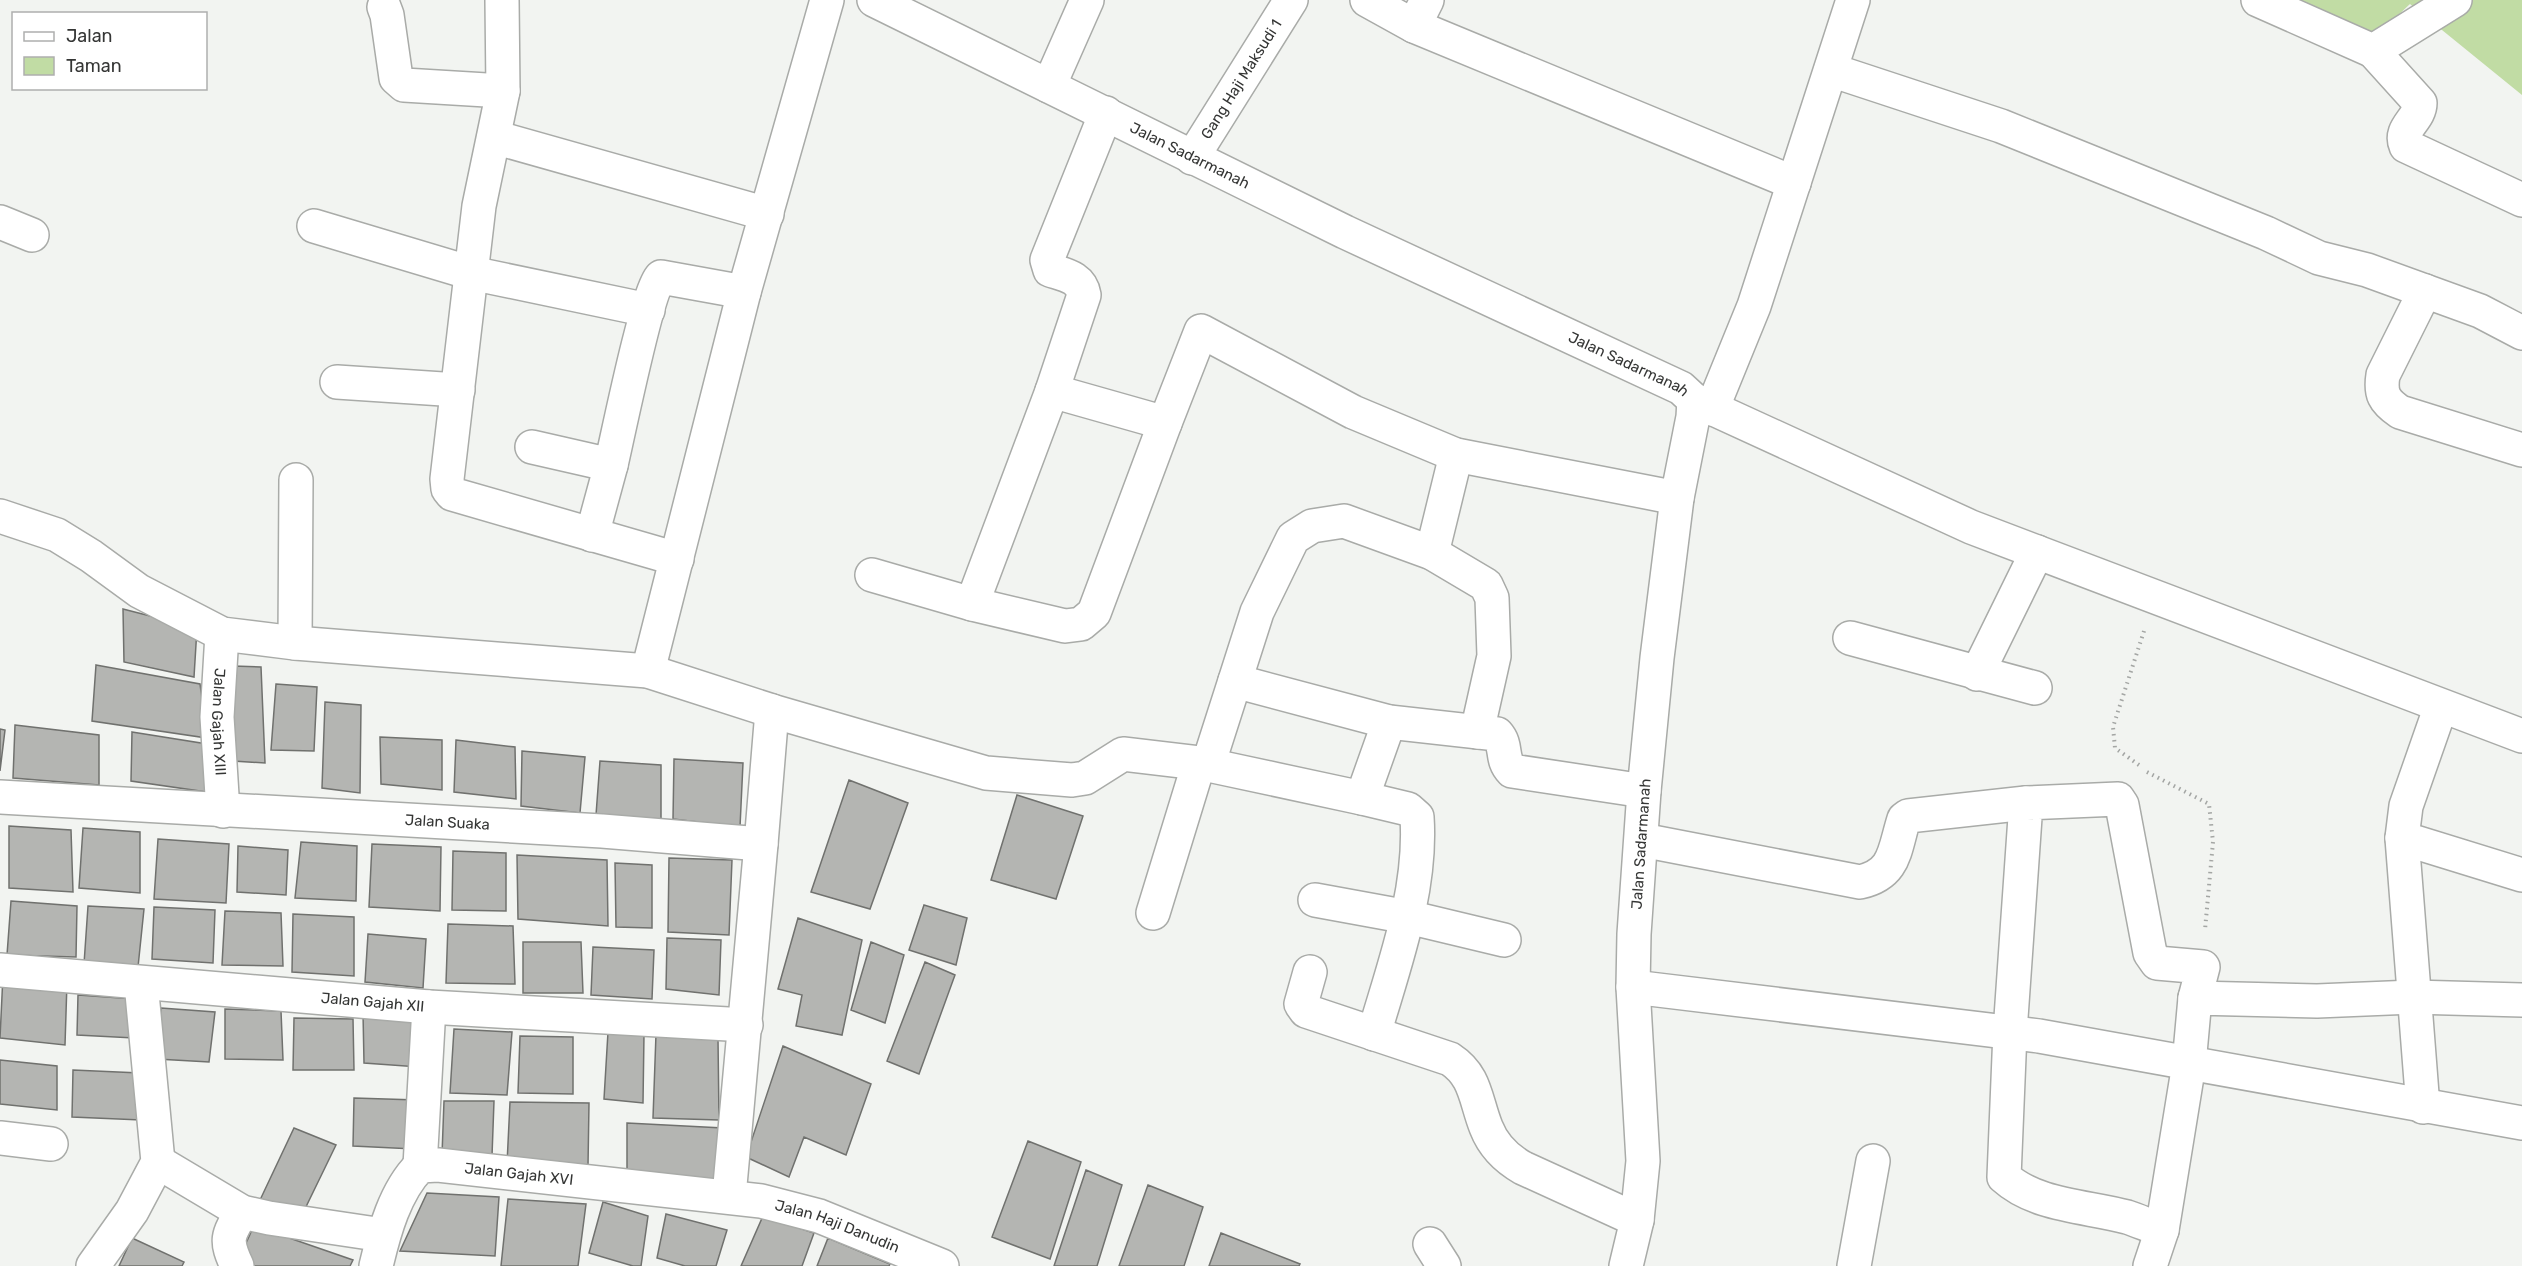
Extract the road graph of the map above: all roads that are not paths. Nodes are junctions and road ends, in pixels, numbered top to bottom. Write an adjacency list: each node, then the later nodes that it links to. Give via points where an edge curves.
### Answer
1 (502, 0): 15 (street)
2 (827, 0): 21 (street)
3 (874, 0): 14 (street, Jalan Sadarmanah)
4 (1087, 0): 14 (street)
5 (1291, 0): 18 (street, Gang Haji Maksudi 1)
6 (1367, 0): 11 (street)
7 (1853, 0): 13 (street)
8 (2258, 0): 12 (street)
9 (2455, 0): 12 (street)
10 (384, 8): 15 (street, via 399,82)
11 (1420, 13): 19 (street)
12 (2373, 51): 20 (street, via 2420,104 2404,133 2406,146)
13 (1831, 70): 19 (street); 26 (street, via 2001,126 2319,258)
14 (1049, 86): 16 (street, Jalan Sadarmanah)
15 (503, 91): 17 (street)
16 (1106, 113): 18 (street, Jalan Sadarmanah); 32 (street, via 1047,260 1050,270 1077,280 1084,295)
17 (494, 137): 21 (street); 25 (street, via 479,206)
18 (1192, 158): 33 (street, Jalan Sadarmanah, via 1681,388)
19 (1794, 183): 33 (street, via 1754,306)
20 (2522, 200)
21 (767, 214): 27 (street)
22 (0, 222): 24 (street)
23 (314, 226): 25 (street)
24 (32, 235)
25 (471, 273): 28 (street); 31 (street)
26 (2425, 291): 29 (street, via 2480,311); 36 (street, via 2383,375 2381,389 2387,403 2400,412)
27 (744, 292): 28 (street, via 661,277); 45 (street)
28 (648, 310): 38 (street)
29 (2522, 333)
30 (337, 382): 31 (street)
31 (459, 390): 42 (street, via 447,479 452,494)
32 (1052, 391): 34 (street); 47 (street)
33 (1703, 405): 40 (street, Jalan Sadarmanah, via 1693,417); 43 (street, via 1971,527)
34 (1165, 423): 37 (street, via 1201,331 1353,412); 47 (street, via 1094,613 1081,624 1065,626)
35 (532, 447): 38 (street)
36 (2522, 450)
37 (1456, 455): 40 (street); 44 (street)
38 (611, 465): 42 (street)
39 (296, 480): 50 (street)
40 (1677, 498): 61 (street, Jalan Sadarmanah)
41 (0, 516): 48 (street, via 57,536 139,591)
42 (592, 536): 45 (street)
43 (2037, 552): 52 (street); 55 (street)
44 (1432, 553): 53 (street, via 1344,521 1312,526 1293,537 1257,612); 59 (street, via 1486,585 1491,598 1494,656)
45 (677, 559): 51 (street)
46 (872, 575): 47 (street)
47 (972, 604)
48 (222, 633): 50 (street); 65 (street, Jalan Gajah XIII, via 217,717)
49 (1850, 638): 52 (street)
50 (295, 643): 51 (street)
51 (648, 671): 56 (street)
52 (1977, 674): 54 (street)
53 (1235, 681): 57 (street); 60 (street)
54 (2035, 688)
55 (2441, 706): 58 (street); 66 (street, via 2406,806)
56 (772, 711): 60 (street, via 986,773 1072,780 1085,777 1123,754); 68 (street)
57 (1389, 722): 59 (street); 63 (street)
58 (2519, 726)
59 (1477, 732): 61 (street, via 1497,734 1502,740 1505,764 1512,771)
60 (1203, 764): 63 (street); 71 (street)
61 (1644, 791): 67 (street, Jalan Sadarmanah)
62 (0, 797): 65 (street, Jalan Suaka)
63 (1362, 798): 72 (street, via 1408,809 1416,817 1418,837)
64 (2026, 803): 67 (street, via 1908,816 1888,869 1875,879 1860,882); 79 (street, via 2118,799 2150,953 2157,963 2203,967); 83 (street)
65 (223, 811): 68 (street, Jalan Suaka, via 591,830)
66 (2402, 838): 69 (street); 78 (street)
67 (1642, 840): 77 (street, Jalan Sadarmanah)
68 (761, 844): 82 (street)
69 (2522, 875)
70 (1315, 900): 72 (street)
71 (1153, 913)
72 (1408, 917): 73 (street); 84 (street)
73 (1504, 940)
74 (0, 970): 76 (street, Jalan Gajah XII)
75 (1310, 972): 84 (street, via 1301,1004 1306,1011)
76 (141, 983): 81 (street, Jalan Gajah XII); 91 (street)
77 (1633, 987): 83 (street); 95 (street, Jalan Sadarmanah, via 1643,1161)
78 (2413, 997): 79 (street, via 2317,1001); 80 (street); 86 (street)
79 (2196, 998): 85 (street)
80 (2522, 1000)
81 (429, 1007): 82 (street, Jalan Gajah XII); 92 (street)
82 (746, 1025): 93 (street)
83 (2010, 1032): 85 (street); 96 (street, via 2004,1177 2031,1194)
84 (1374, 1034): 95 (street, via 1450,1059 1464,1068 1487,1130 1506,1158)
85 (2189, 1064): 86 (street); 96 (street)
86 (2423, 1107): 87 (street)
87 (2522, 1123)
88 (0, 1138): 89 (street)
89 (51, 1144)
90 (1873, 1161): 102 (street)
91 (158, 1162): 94 (street); 98 (street, via 132,1211)
92 (420, 1166): 93 (street, Jalan Gajah XVI); 97 (street, via 407,1180)
93 (729, 1196): 100 (street, Jalan Haji Danudin, via 819,1216)
94 (242, 1212): 97 (street); 99 (street, via 228,1234)
95 (1637, 1220): 101 (street, Jalan Sadarmanah)
96 (2162, 1230): 103 (street)
97 (379, 1251)
98 (93, 1266)
99 (237, 1266)
100 (942, 1266)
101 (1626, 1266)
102 (1854, 1266)
103 (2150, 1266)

